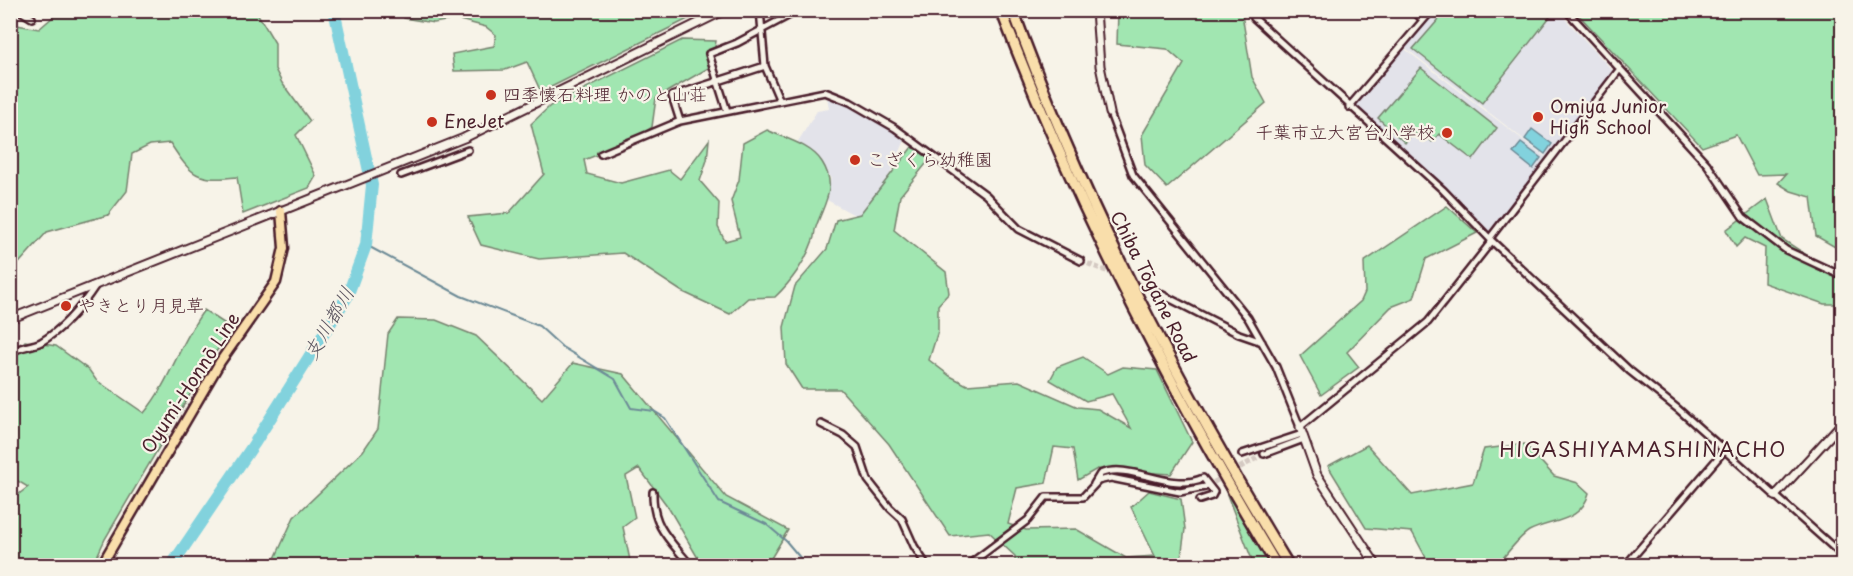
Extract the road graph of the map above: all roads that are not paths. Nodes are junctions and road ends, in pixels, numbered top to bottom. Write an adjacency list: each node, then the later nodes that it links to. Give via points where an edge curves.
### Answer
1 (20, 10): 11 (street)
2 (725, 10): 23 (street)
3 (760, 10): 14 (street)
4 (799, 10): 14 (street)
5 (1001, 10): 53 (highway, Chiba Tōgane Road, via 1055,147 1123,291 1208,452)
6 (1013, 10): 54 (highway, Chiba Tōgane Road, via 1073,161 1149,319 1218,447)
7 (1096, 10): 21 (street, via 1100,66)
8 (1413, 10): 13 (street)
9 (1432, 10): 13 (street)
10 (1566, 10): 16 (street)
11 (32, 18)
12 (1254, 18): 19 (street)
13 (1422, 19): 19 (street)
14 (763, 30): 15 (street); 17 (street, via 709,54)
15 (765, 66): 17 (street); 18 (street)
16 (1619, 70): 29 (street); 31 (street, via 1707,164 1743,217 1786,250)
17 (719, 80): 20 (street); 22 (street, via 672,96)
18 (780, 101): 20 (street); 30 (street, via 825,92 850,102 953,169 1019,229)
19 (1349, 107): 29 (street, via 1443,190)
20 (727, 111): 22 (street)
21 (1110, 113): 35 (street, via 1138,183 1228,291)
22 (680, 121): 26 (street)
23 (459, 140): 25 (street); 27 (street)
24 (468, 150): 25 (street)
25 (460, 153): 27 (street, via 404,174)
26 (601, 153)
27 (403, 163): 28 (street)
28 (281, 212): 32 (street); 50 (main road, Oyumi-Honnō Line, via 284,248 276,282 219,362)
29 (1491, 240): 39 (street, via 1428,321); 40 (street, via 1630,370)
30 (1081, 261)
31 (1842, 276)
32 (96, 285): 34 (street); 36 (street, via 55,332)
33 (1153, 290): 35 (street)
34 (10, 319)
35 (1262, 342): 39 (street)
36 (10, 353)
37 (1842, 423): 46 (street)
38 (821, 424): 52 (street, via 856,447 872,487 902,519)
39 (1302, 433): 41 (street); 42 (street); 55 (street, via 1317,475)
40 (1724, 451): 46 (street); 56 (street)
41 (1242, 454)
42 (1264, 454)
43 (1094, 486): 44 (street, via 1111,478 1180,492); 47 (street, via 1100,474 1113,471 1176,483 1203,478 1214,492); 49 (street, via 1083,497 1046,497 1028,520)
44 (1205, 486)
45 (653, 492): 51 (street, via 653,510 664,535)
46 (1775, 496): 48 (street)
47 (1200, 500)
48 (1842, 555)
49 (970, 565)
50 (101, 566)
51 (691, 566)
52 (927, 566)
53 (1276, 566)
54 (1289, 566)
55 (1377, 566)
56 (1625, 566)

